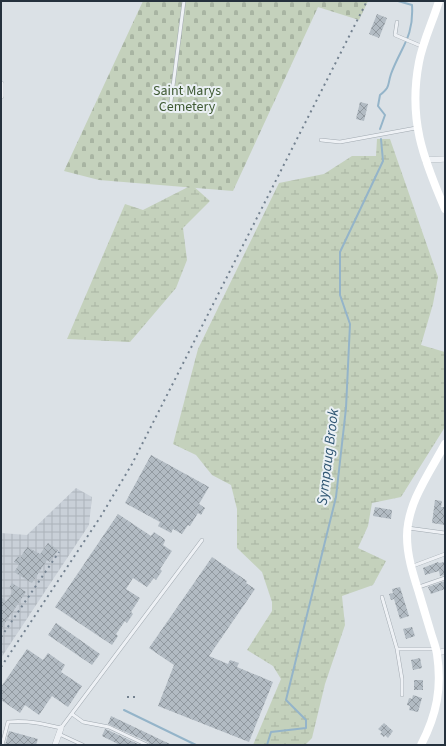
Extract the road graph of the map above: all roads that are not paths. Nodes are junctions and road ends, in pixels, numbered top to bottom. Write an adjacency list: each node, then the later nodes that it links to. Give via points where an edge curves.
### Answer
1 (184, 1): 7 (lane)
2 (439, 1): 4 (main road)
3 (397, 22): 4 (lane, via 395,35)
4 (423, 47): 8 (main road, via 416,85)
5 (2, 84): 6 (street)
6 (1, 96)
7 (170, 109)
8 (417, 128): 9 (lane, via 340,142); 11 (main road)
9 (321, 140)
10 (445, 159): 11 (street)
11 (425, 160): 12 (main road)
12 (445, 209)
13 (445, 444): 14 (main road, via 424,481 414,504)
14 (408, 528): 15 (lane); 18 (main road)
15 (445, 533)
16 (202, 540): 25 (lane)
17 (445, 554): 18 (lane)
18 (411, 567): 20 (main road)
19 (445, 578): 20 (lane)
20 (417, 587): 23 (main road)
21 (382, 597): 22 (lane)
22 (397, 649): 23 (lane); 24 (lane)
23 (439, 651): 31 (main road, via 437,705 431,727)
24 (402, 695)
25 (72, 714): 26 (lane); 30 (lane, via 84,722 109,726)
26 (60, 731): 27 (lane, via 42,723 22,720 8,722); 28 (street); 29 (lane)
27 (2, 745)
28 (55, 745)
29 (83, 745)
30 (147, 745)
31 (421, 745)

